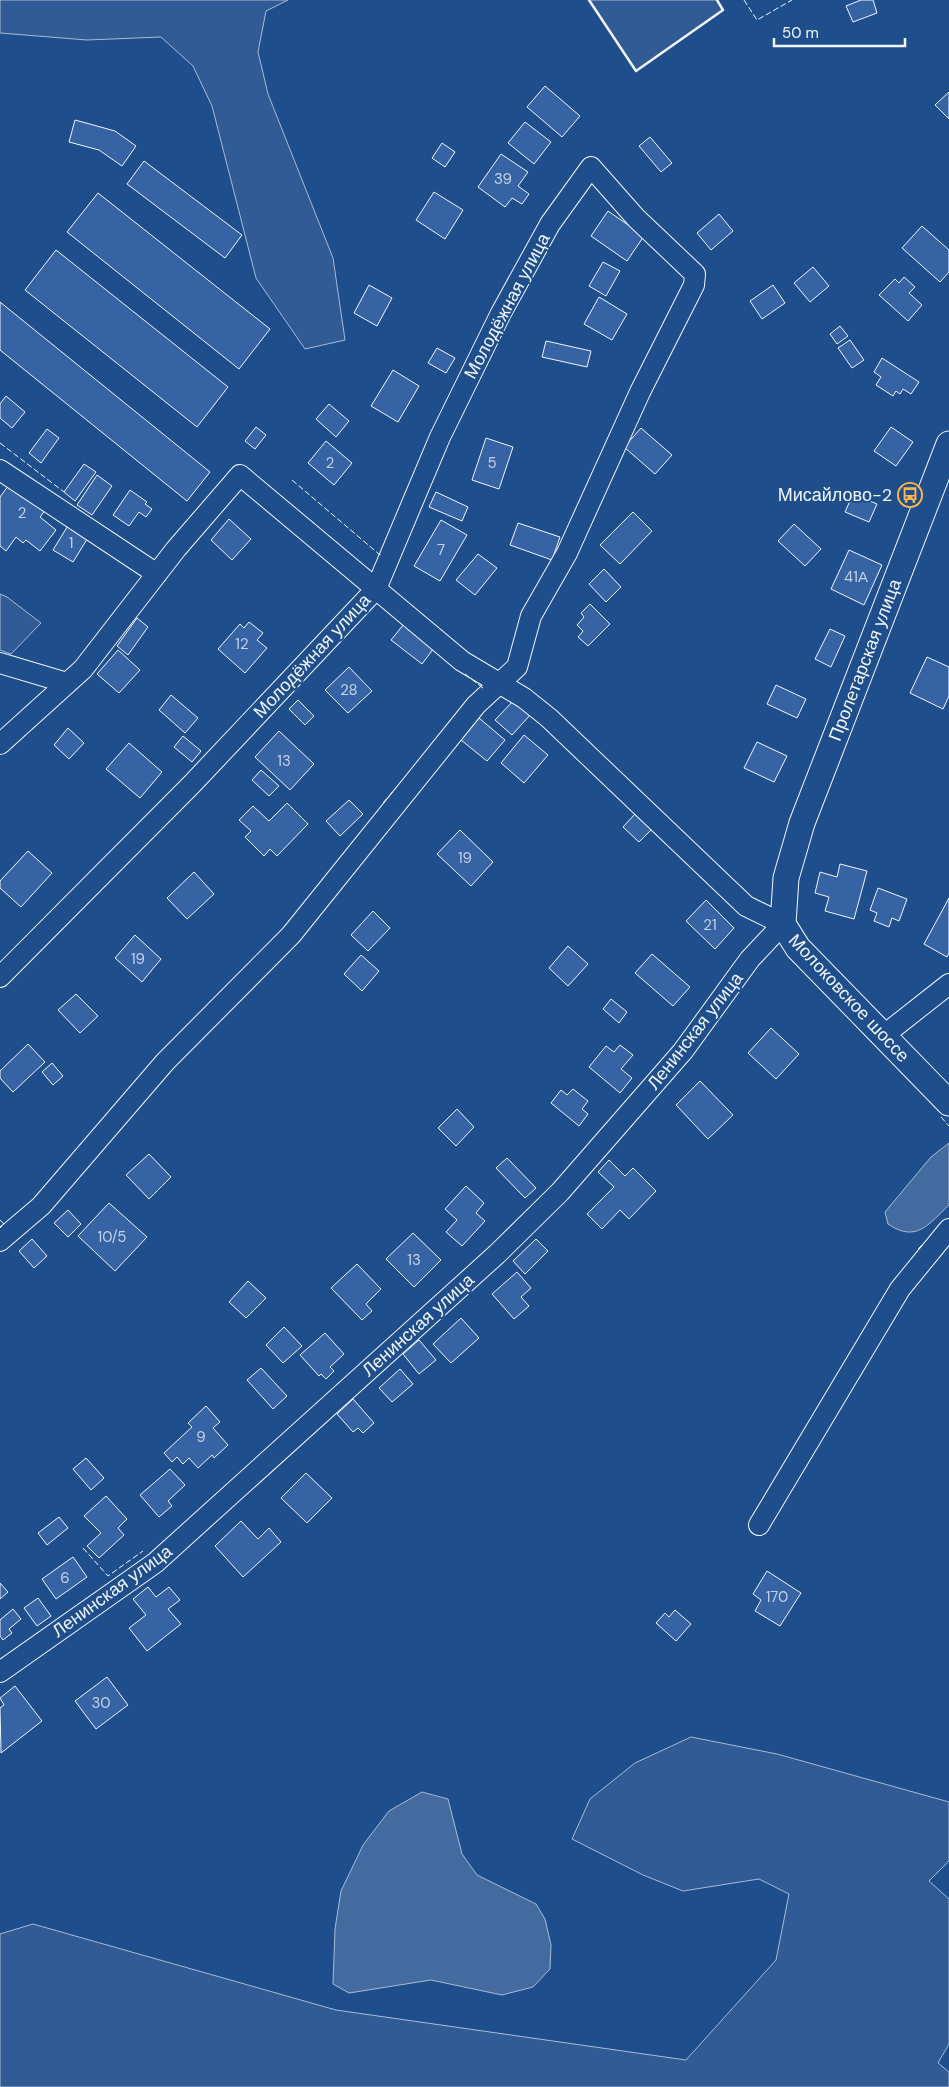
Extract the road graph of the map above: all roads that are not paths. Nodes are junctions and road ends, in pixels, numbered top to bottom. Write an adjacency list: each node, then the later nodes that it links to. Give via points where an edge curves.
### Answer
1 (949, 444): 9 (main road, Пролетарская улица, via 802,823)
2 (0, 470): 3 (street)
3 (156, 574): 4 (street, via 240,475); 7 (street, via 83,669)
4 (376, 589): 6 (street, via 462,661); 6 (street, Молодёжная улица, via 440,437 501,313 550,224 592,167 636,218 695,274 694,285 640,392 567,553 531,616 517,667); 11 (street, Молодёжная улица, via 192,784)
5 (0, 664): 7 (street)
6 (500, 683): 10 (street, via 549,718 746,906); 16 (street, via 476,705 291,935 165,1062 41,1206)
7 (67, 684): 8 (street)
8 (0, 744)
9 (786, 878): 10 (main road, Молоковское шоссе)
10 (783, 924): 13 (main road, Молоковское шоссе, via 798,948); 18 (street, Ленинская улица, via 750,959 677,1058 560,1192 497,1254 155,1564)
11 (0, 977)
12 (949, 984): 13 (street)
13 (883, 1036): 14 (main road, Молоковское шоссе)
14 (949, 1104)
15 (949, 1229): 17 (street, via 900,1289)
16 (0, 1241)
17 (759, 1525)
18 (0, 1672)

